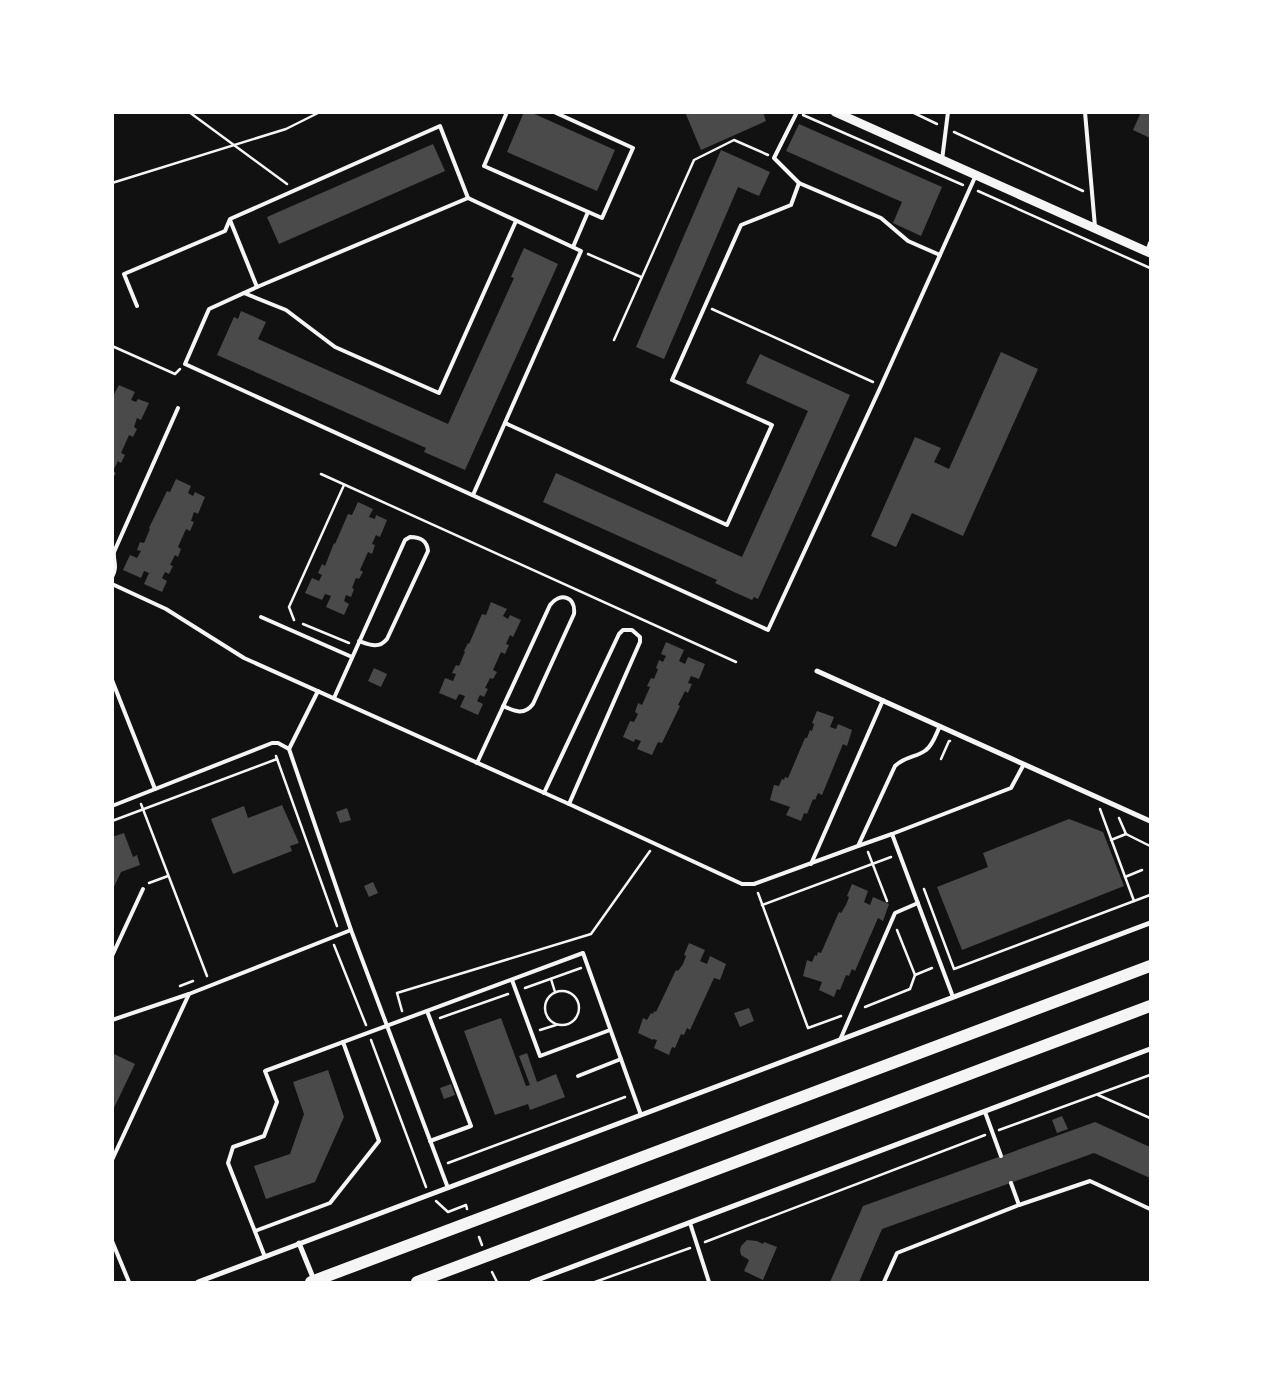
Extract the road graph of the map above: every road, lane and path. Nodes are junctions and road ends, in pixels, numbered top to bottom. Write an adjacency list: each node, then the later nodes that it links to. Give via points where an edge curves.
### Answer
1 (188, 112): 11 (path)
2 (320, 112): 11 (path, via 286,129)
3 (507, 112): 20 (lane, via 484,166)
4 (554, 112): 20 (lane, via 633,148 602,218)
5 (797, 112): 12 (lane)
6 (835, 112): 13 (street)
7 (912, 112): 10 (path)
8 (948, 112): 10 (lane)
9 (1085, 112): 18 (lane)
10 (946, 128): 13 (lane); 18 (path)
11 (235, 145): 15 (path); 17 (path)
12 (774, 158): 16 (lane); 29 (path, via 734,140 694,160)
13 (942, 160): 14 (street)
14 (976, 175): 23 (street); 28 (lane)
15 (112, 183)
16 (799, 183): 28 (lane, via 881,218 908,241); 33 (lane, via 790,205 741,225)
17 (288, 185)
18 (1093, 195): 23 (lane)
19 (468, 198): 21 (lane, via 440,126); 22 (lane); 30 (lane)
20 (588, 212): 25 (lane)
21 (230, 219): 30 (lane); 32 (lane, via 225,231 124,274)
22 (516, 221): 25 (lane); 31 (lane, via 439,393 335,346 286,310)
23 (1095, 229): 27 (street)
24 (1150, 243): 27 (lane)
25 (573, 247): 26 (lane)
26 (581, 251): 29 (path); 39 (lane)
27 (1148, 253)
28 (940, 255): 37 (lane)
29 (641, 277): 34 (path)
30 (257, 287): 31 (lane)
31 (244, 293): 36 (lane, via 209,309)
32 (137, 306)
33 (705, 306): 37 (path); 39 (lane, via 672,380 772,425 727,525)
34 (614, 340)
35 (112, 346): 36 (path, via 175,374)
36 (185, 364): 42 (lane)
37 (881, 386): 42 (lane, via 768,630)
38 (178, 408): 43 (lane, via 114,552 116,566)
39 (505, 423): 42 (lane)
40 (321, 474): 41 (path)
41 (344, 485): 47 (path, via 289,607 293,620); 49 (path)
42 (473, 495)
43 (112, 578)
44 (112, 584): 52 (lane, via 166,609 244,658)
45 (261, 617): 48 (lane)
46 (359, 641): 46 (lane, via 405,540 410,536 424,540 428,550 387,639 376,646); 47 (lane)
47 (357, 646): 48 (lane)
48 (352, 657): 53 (lane)
49 (736, 662)
50 (817, 671): 54 (street)
51 (112, 680): 62 (lane)
52 (318, 691): 53 (lane); 58 (lane)
53 (334, 698): 60 (lane)
54 (883, 700): 56 (street); 80 (lane)
55 (503, 706): 55 (lane, via 554,598 567,598 575,606 574,614 532,704 522,712); 60 (lane)
56 (940, 726): 61 (street); 76 (lane, via 925,751 903,759 895,766)
57 (958, 745): 59 (path, via 949,741)
58 (289, 749): 62 (lane, via 272,743); 95 (lane)
59 (941, 759)
60 (477, 763): 63 (lane)
61 (1024, 764): 70 (street); 72 (lane, via 1011,788)
62 (154, 789): 64 (lane)
63 (544, 793): 65 (lane); 65 (lane, via 619,634 622,630 632,630 640,637 640,642)
64 (138, 796): 66 (lane); 67 (path)
65 (569, 804): 75 (lane)
66 (112, 806)
67 (143, 809): 71 (path); 83 (path); 96 (path, via 276,758 337,928 328,932)
68 (1106, 811): 74 (path, via 1099,807)
69 (1114, 814): 73 (path)
70 (1150, 821)
71 (112, 822)
72 (892, 834): 76 (lane); 79 (lane)
73 (1126, 834): 74 (path); 77 (path)
74 (1111, 840): 84 (path)
75 (655, 844): 80 (lane, via 742,884 754,884); 111 (path, via 591,934 397,993)
76 (858, 846): 80 (lane)
77 (1150, 846)
78 (868, 852): 81 (path)
79 (899, 854): 81 (path); 91 (lane)
80 (810, 864)
81 (872, 864): 89 (path); 92 (path)
82 (1142, 870): 84 (path)
83 (168, 876): 85 (path, via 150,882); 100 (path)
84 (1125, 877): 90 (path)
85 (143, 889): 97 (lane)
86 (924, 889): 90 (path, via 954,969)
87 (758, 893): 92 (path)
88 (1150, 895): 90 (path)
89 (887, 901)
90 (1134, 901)
91 (918, 903): 93 (lane, via 895,913); 98 (lane)
92 (762, 905): 114 (path)
93 (893, 919): 98 (path, via 915,975); 118 (lane)
94 (1150, 923): 107 (street)
95 (351, 930): 96 (lane); 113 (lane)
96 (331, 938): 106 (lane); 116 (path)
97 (112, 956)
98 (941, 965): 107 (lane)
99 (1150, 966): 149 (main road)
100 (207, 976)
101 (198, 979): 104 (path)
102 (551, 979): 105 (path)
103 (512, 980): 109 (lane); 115 (lane, via 584,953); 117 (lane)
104 (172, 989)
105 (555, 992): 112 (path, via 546,1003 545,1010 547,1017); 112 (path, via 570,992 576,997 580,1010 572,1023)
106 (189, 994): 110 (lane); 132 (lane)
107 (953, 997): 118 (street)
108 (1150, 1006): 150 (main road)
109 (427, 1011): 111 (lane); 130 (lane, via 471,1126)
110 (112, 1020)
111 (404, 1020): 113 (lane)
112 (556, 1025): 117 (path)
113 (387, 1026): 116 (lane); 130 (lane)
114 (808, 1028)
115 (610, 1030): 117 (lane, via 540,1056); 121 (lane)
116 (369, 1033): 119 (lane); 136 (path)
117 (532, 1033)
118 (840, 1040): 127 (street)
119 (343, 1042): 141 (lane, via 379,1141 330,1203); 141 (lane, via 265,1071 277,1102 264,1136 233,1147 228,1163)
120 (1150, 1049): 126 (street)
121 (621, 1060): 123 (lane); 127 (lane)
122 (1150, 1075): 125 (path)
123 (578, 1076)
124 (629, 1095): 133 (path)
125 (1098, 1095): 128 (path); 129 (path)
126 (985, 1112): 129 (lane); 140 (street)
127 (641, 1115): 135 (street)
128 (1150, 1118)
129 (993, 1132): 131 (lane); 144 (path)
130 (430, 1141): 133 (lane)
131 (1001, 1156)
132 (112, 1160)
133 (440, 1166): 135 (lane)
134 (1011, 1182): 137 (lane)
135 (448, 1188): 136 (street)
136 (429, 1195): 139 (path, via 448,1212 466,1205); 143 (street)
137 (1019, 1205): 138 (lane, via 1090,1181); 155 (lane, via 897,1253)
138 (1150, 1209)
139 (469, 1213)
140 (690, 1223): 144 (lane); 152 (street)
141 (255, 1231): 145 (lane)
142 (112, 1241): 147 (lane)
143 (299, 1243): 145 (street); 149 (street)
144 (697, 1245): 153 (path); 154 (lane)
145 (265, 1257): 148 (street)
146 (492, 1272): 151 (path)
147 (129, 1282)
148 (198, 1282)
149 (313, 1282)
150 (417, 1282)
151 (497, 1282)
152 (532, 1282)
153 (595, 1282)
154 (709, 1282)
155 (884, 1282)

